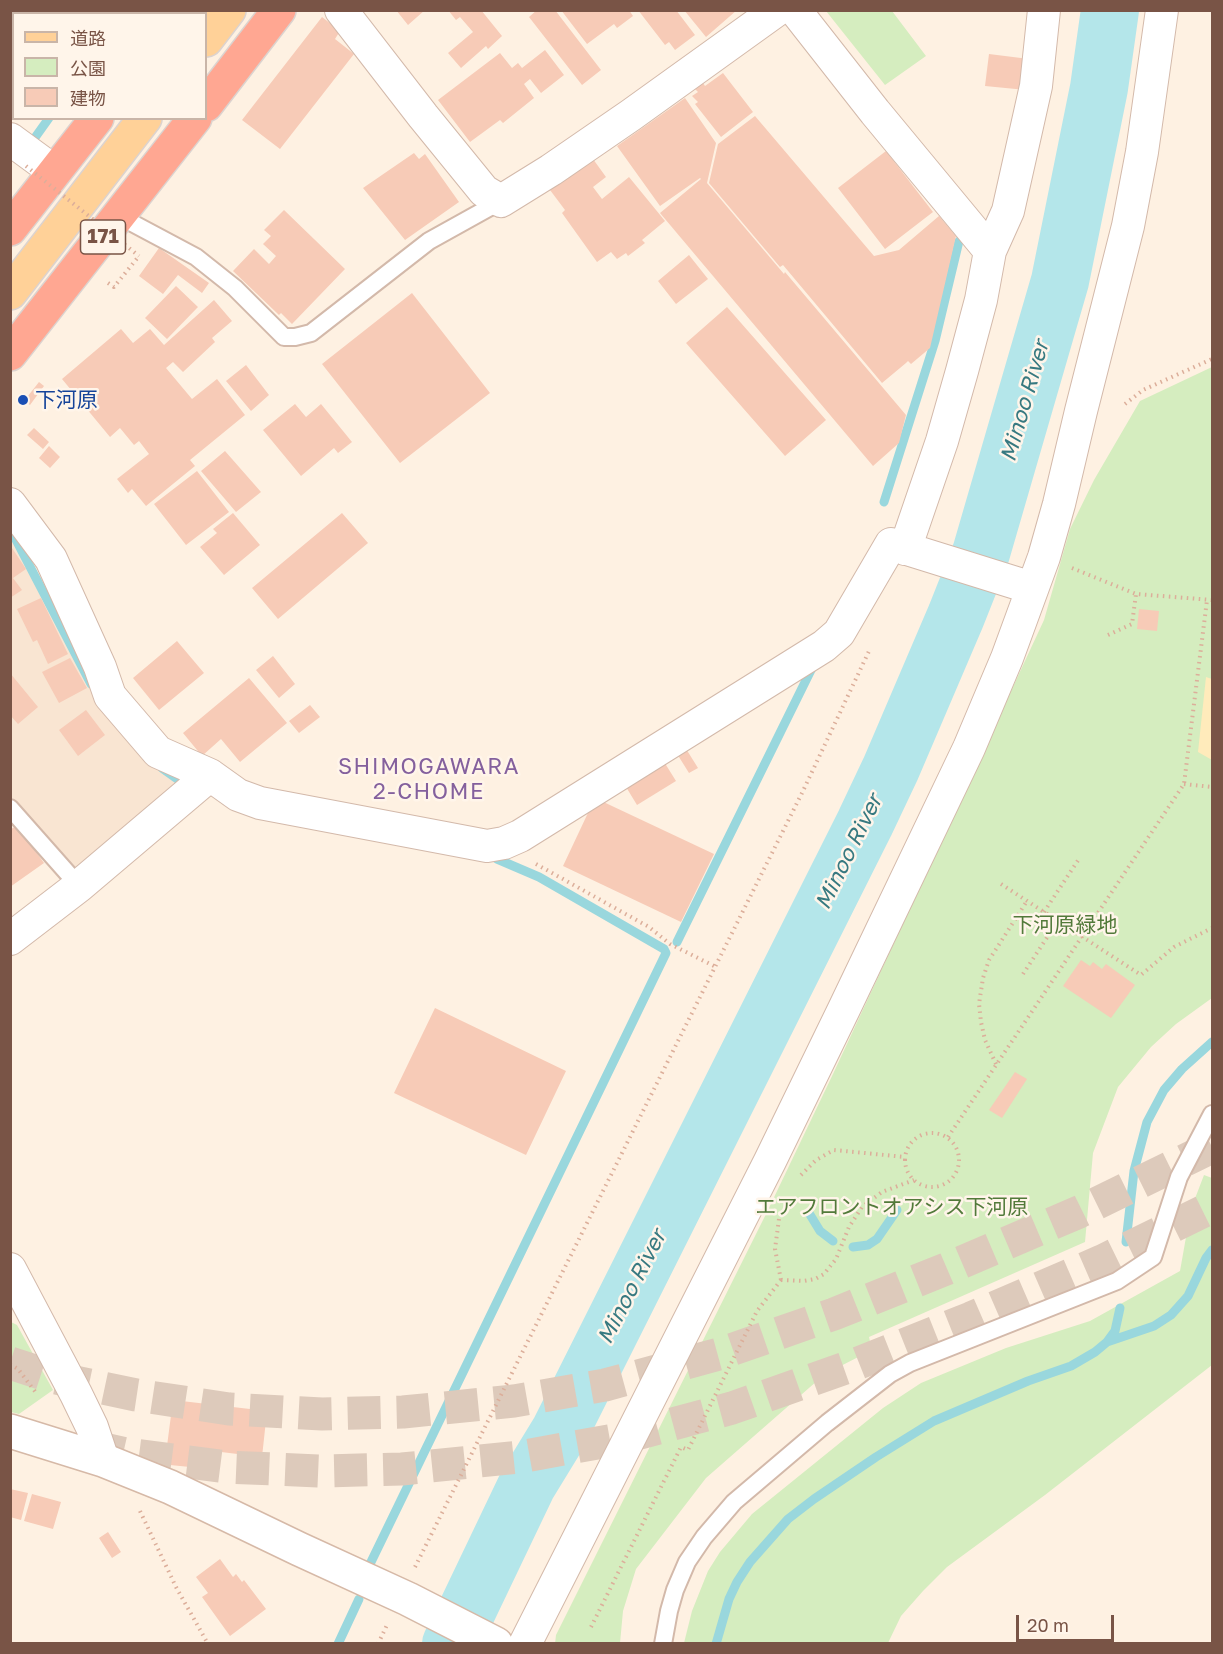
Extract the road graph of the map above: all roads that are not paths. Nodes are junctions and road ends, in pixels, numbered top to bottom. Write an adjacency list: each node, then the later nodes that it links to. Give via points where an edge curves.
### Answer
1 (229, 10): 8 (main road)
2 (279, 10): 9 (highway)
3 (341, 10): 15 (street, via 484,191)
4 (777, 10): 15 (street, via 631,115)
5 (795, 10): 18 (street)
6 (1044, 10): 18 (street, via 1036,86 1008,211)
7 (1162, 10): 23 (street, via 1143,152 1128,226 1044,557)
8 (207, 39)
9 (207, 104)
10 (95, 120): 14 (highway)
11 (143, 120): 19 (main road)
12 (193, 120): 16 (highway, 171)
13 (10, 139): 14 (street)
14 (41, 169): 17 (highway)
15 (501, 201): 16 (lane, via 429,241 310,333 295,337 284,337 236,288 196,257)
16 (119, 216): 20 (highway, 171)
17 (10, 230)
18 (990, 251): 22 (street, via 981,300)
19 (10, 293)
20 (10, 354)
21 (10, 504): 24 (street, via 51,559 110,696 158,752)
22 (910, 550): 23 (street); 24 (street, via 891,544 839,633 824,646 504,843 487,846 260,803 238,795)
23 (1024, 585): 33 (street, via 1007,658 969,748 770,1161)
24 (210, 775): 26 (street)
25 (10, 808): 26 (lane)
26 (79, 886): 27 (street)
27 (10, 939)
28 (1212, 1114): 34 (lane, via 1179,1177 1153,1257 1117,1281 910,1363 826,1423 734,1502 704,1537 675,1590)
29 (10, 1269): 31 (street)
30 (10, 1431): 31 (street)
31 (111, 1463): 32 (street, via 404,1597)
32 (496, 1644)
33 (525, 1644)
34 (663, 1644)

